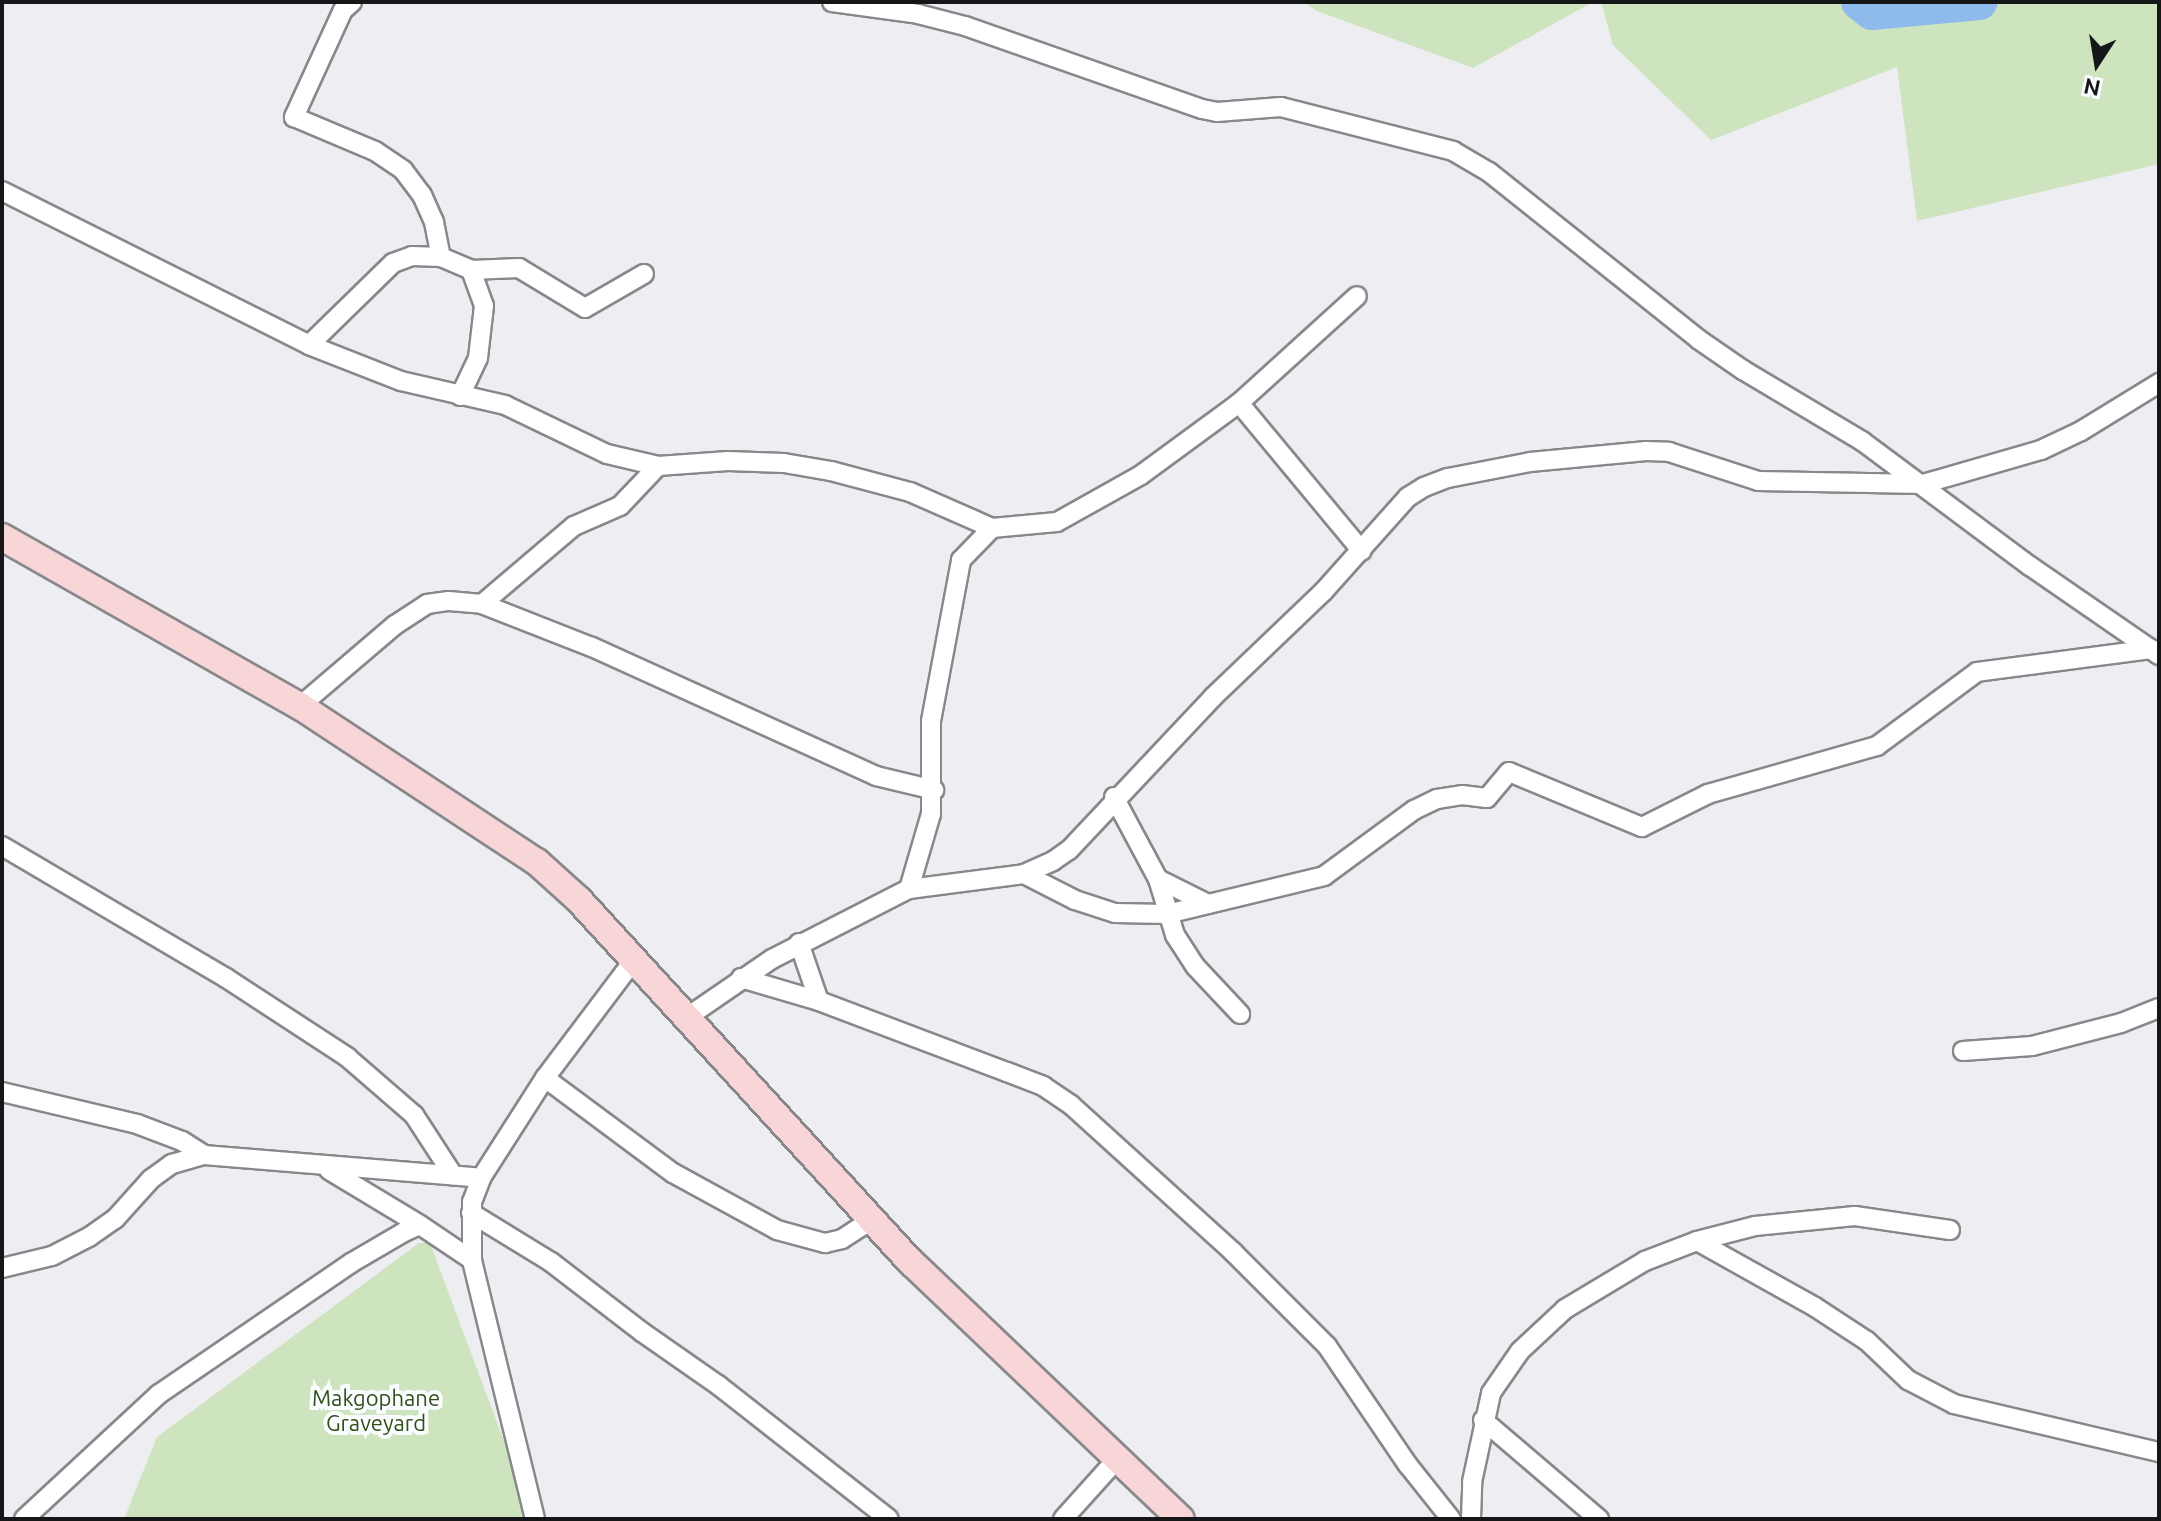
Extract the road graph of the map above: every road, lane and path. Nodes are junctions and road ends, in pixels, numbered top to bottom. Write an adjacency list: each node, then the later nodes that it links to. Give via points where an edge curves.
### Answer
1 (352, 2): 4 (street, via 343,10 294,117 375,151 403,170 428,208)
2 (832, 2): 13 (street, via 965,26 1202,109 1281,107 1453,151 1489,172 1698,339)
3 (2, 191): 8 (street)
4 (441, 257): 5 (street); 8 (street, via 412,256 393,263)
5 (471, 270): 6 (street, via 519,268 585,308); 10 (street, via 484,306 483,336)
6 (644, 274)
7 (1357, 296): 11 (street)
8 (309, 345): 10 (street, via 401,381)
9 (2159, 383): 13 (street, via 2041,450)
10 (460, 396): 12 (street, via 505,405 607,454)
11 (1239, 403): 14 (street, via 1141,475 1073,516); 16 (street)
12 (658, 466): 14 (street, via 728,461 831,471 910,492); 17 (street, via 620,506 574,526)
13 (1923, 484): 16 (street, via 1758,481 1669,452 1530,462 1424,487 1408,497); 18 (street)
14 (992, 528): 20 (street, via 961,560 957,576 931,721)
15 (2, 537): 19 (street)
16 (1362, 551): 21 (street)
17 (482, 604): 19 (street, via 427,604); 20 (street, via 592,647 876,776)
18 (2155, 652): 26 (street, via 1977,672 1877,746 1708,794 1642,827 1509,772 1487,798 1437,799 1414,810 1324,876)
19 (300, 706): 29 (street, via 537,862)
20 (934, 790): 25 (street, via 927,838)
21 (1114, 797): 23 (street, via 1069,850); 24 (street)
22 (2, 846): 40 (street, via 213,970 347,1057 414,1115)
23 (1024, 874): 25 (street); 27 (street, via 1115,913)
24 (1158, 879): 26 (street); 27 (street)
25 (909, 889): 28 (street)
26 (1208, 904): 27 (street)
27 (1167, 914): 33 (street, via 1195,966)
28 (799, 943): 30 (street); 31 (street)
29 (634, 960): 34 (street); 36 (street)
30 (741, 978): 31 (street); 34 (street)
31 (819, 1001): 57 (street, via 1043,1086 1071,1105 1233,1252 1327,1346)
32 (2159, 1008): 35 (street, via 2032,1046)
33 (1240, 1014)
34 (686, 1018): 43 (street)
35 (1963, 1051)
36 (545, 1078): 41 (street); 43 (street, via 673,1173 777,1230 825,1243 842,1239)
37 (2, 1092): 38 (street, via 137,1124)
38 (204, 1155): 39 (street); 48 (street, via 172,1164 89,1237 52,1256)
39 (323, 1167): 40 (street); 44 (street)
40 (453, 1175): 41 (street)
41 (481, 1178): 42 (street)
42 (471, 1213): 47 (street); 54 (street, via 551,1262)
43 (873, 1219): 51 (street, via 912,1263)
44 (420, 1225): 47 (street); 52 (street, via 351,1263 159,1394)
45 (1950, 1230): 46 (street, via 1855,1216 1755,1226)
46 (1697, 1241): 49 (street, via 1645,1261 1565,1309 1503,1373); 50 (street, via 1815,1307 1867,1341 1908,1380 1954,1404)
47 (472, 1260): 53 (street)
48 (2, 1268)
49 (1483, 1420): 58 (street); 59 (street)
50 (2159, 1452)
51 (1118, 1458): 55 (street); 56 (street)
52 (24, 1519)
53 (535, 1519)
54 (889, 1519)
55 (1063, 1519)
56 (1181, 1519)
57 (1451, 1519)
58 (1471, 1519)
59 (1599, 1519)

